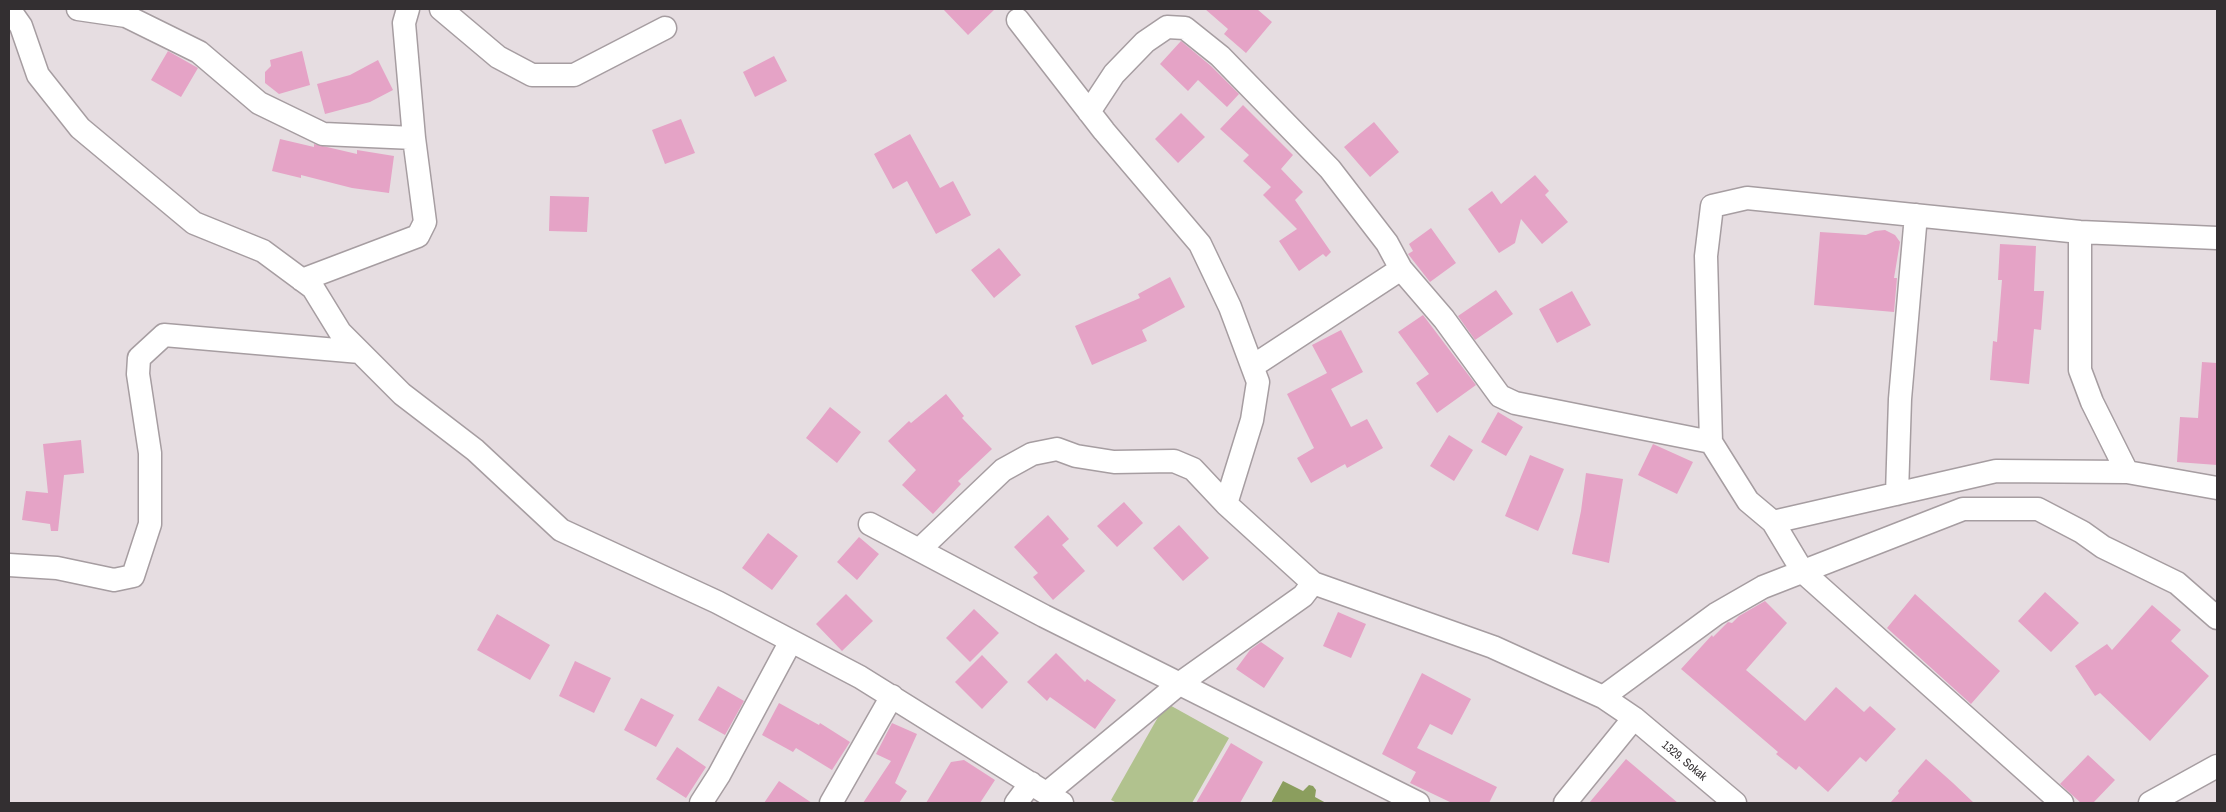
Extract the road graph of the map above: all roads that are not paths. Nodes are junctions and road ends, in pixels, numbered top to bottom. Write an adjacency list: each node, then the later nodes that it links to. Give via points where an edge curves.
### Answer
1 (9, 9): 13 (street, via 21,26 38,76 80,128 194,223 263,251)
2 (78, 9): 8 (street, via 126,16 199,52 259,103 323,134)
3 (408, 9): 8 (street, via 404,23)
4 (441, 9): 6 (street, via 498,57 532,75 574,75)
5 (1018, 20): 7 (street)
6 (666, 28)
7 (1089, 112): 12 (street, via 1114,74 1146,42 1167,27 1185,28 1220,56 1330,168 1387,243); 15 (street, via 1200,244)
8 (414, 138): 13 (street, via 425,222 418,236)
9 (1916, 216): 10 (street); 16 (street, via 1747,198 1712,206 1706,256); 19 (street, via 1900,400)
10 (2080, 232): 11 (street); 17 (street, via 2080,370 2092,402)
11 (2217, 238)
12 (1402, 269): 15 (street); 16 (street, via 1444,319 1500,396 1515,403)
13 (307, 284): 14 (street, via 340,332)
14 (360, 352): 24 (street, via 164,335 139,358 138,374 150,453 150,524 133,576 114,580 57,568); 28 (street, via 402,394 475,450 562,530 718,602)
15 (1253, 366): 20 (street, via 1258,382 1252,420)
16 (1711, 442): 21 (street, via 1748,501)
17 (2128, 472): 18 (street); 19 (street, via 1996,471)
18 (2217, 488)
19 (1896, 494): 21 (street)
20 (1226, 504): 23 (street, via 1193,469 1174,461 1114,462 1076,456 1057,449 1032,454 1003,470); 26 (street)
21 (1773, 522): 25 (street)
22 (870, 524): 23 (street)
23 (919, 550): 29 (street)
24 (9, 565)
25 (1803, 572): 27 (street, via 1963,509 2038,509 2103,547 2177,583); 31 (street, via 1763,587 1716,614); 41 (street)
26 (1313, 583): 29 (street, via 1303,596); 31 (street, 1329. Sokak, via 1493,647)
27 (2217, 618)
28 (791, 641): 30 (street); 35 (street)
29 (1179, 684): 34 (street); 38 (street)
30 (892, 696): 34 (street); 36 (street)
31 (1603, 697): 32 (street, 1329. Sokak)
32 (1634, 718): 39 (street); 40 (street, 1329. Sokak)
33 (2217, 766): 42 (street)
34 (1047, 793): 37 (street)
35 (701, 803)
36 (831, 803)
37 (1016, 803)
38 (1418, 803)
39 (1565, 803)
40 (1735, 803)
41 (2062, 803)
42 (2150, 803)

